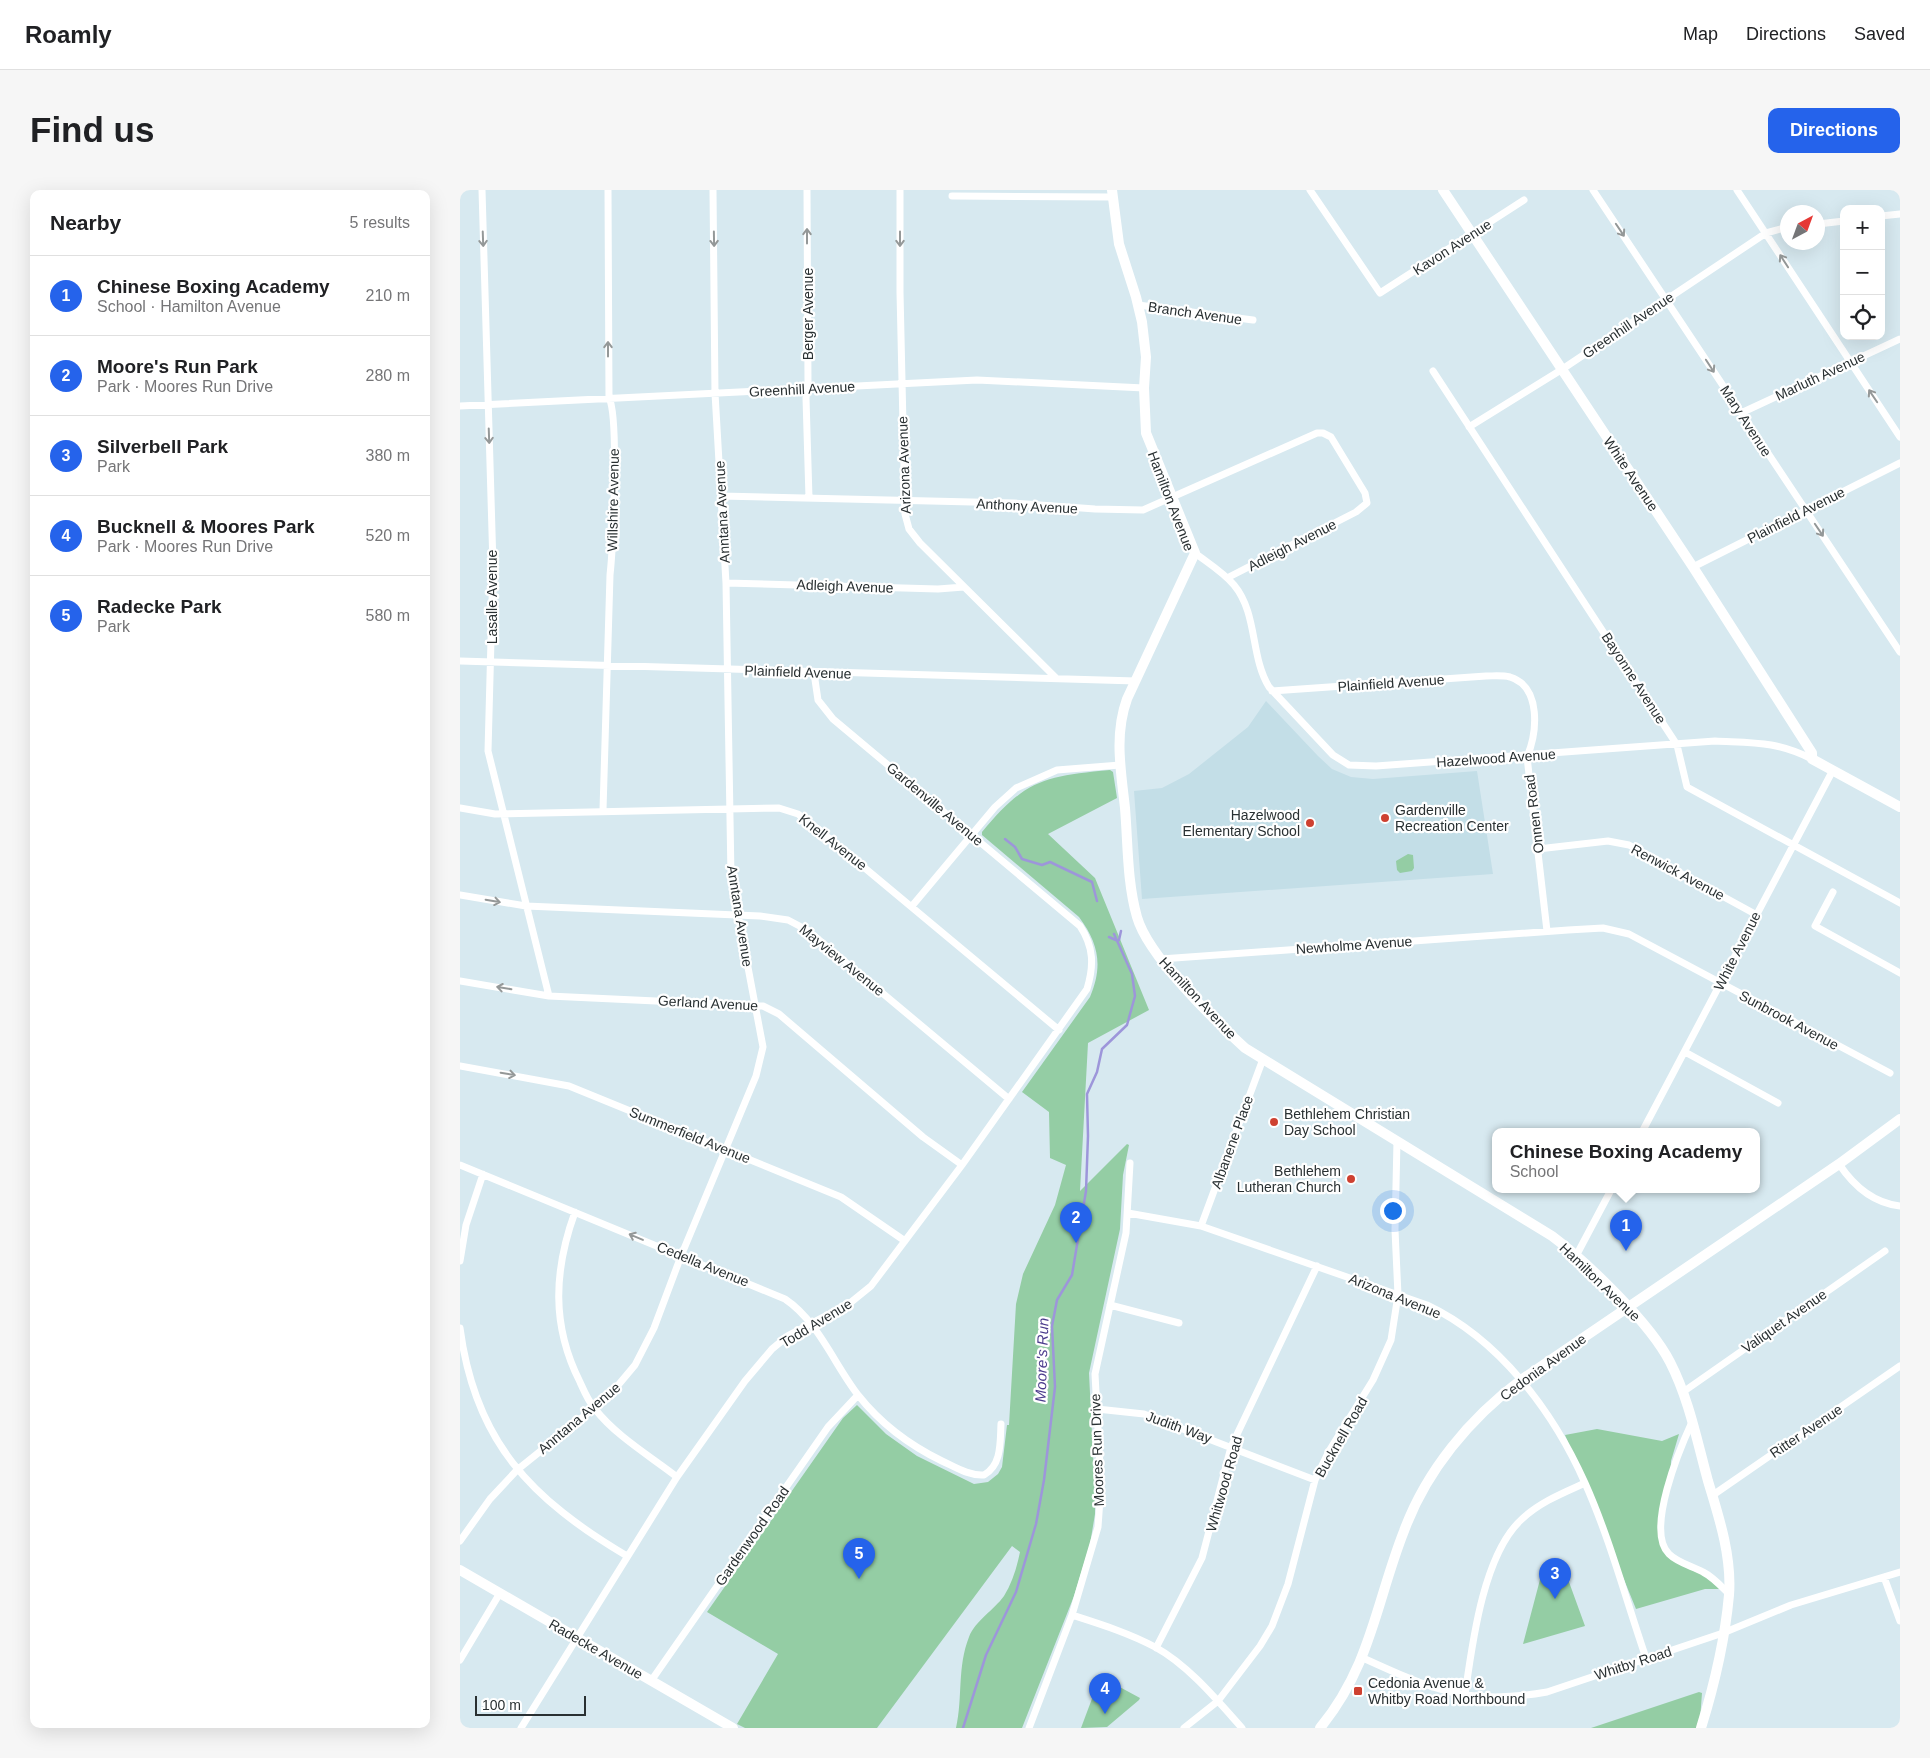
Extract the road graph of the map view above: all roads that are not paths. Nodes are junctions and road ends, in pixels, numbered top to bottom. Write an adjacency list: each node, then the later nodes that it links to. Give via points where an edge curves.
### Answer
1 (482, 190): 32 (street, Lasalle Avenue, one-way to 32)
2 (608, 190): 31 (street, Willshire Avenue, one-way to 2)
3 (713, 190): 30 (street, Anntana Avenue, one-way to 30)
4 (807, 190): 29 (street, Berger Avenue, one-way to 4)
5 (900, 190): 27 (street, Arizona Avenue, one-way to 27)
6 (1310, 190): 18 (street, Kavon Avenue, via 1380,293)
7 (1443, 190): 18 (street, White Avenue)
8 (1593, 190): 20 (street, Mary Avenue, one-way to 20)
9 (1737, 190): 19 (street)
10 (1112, 193): 11 (street); 21 (street, Hamilton Avenue, via 1119,244)
11 (952, 196)
12 (1524, 200): 18 (street, Kavon Avenue)
13 (1900, 214): 14 (street)
14 (1885, 216)
15 (1840, 221): 16 (street)
16 (1825, 223)
17 (1780, 230): 19 (street, Greenhill Avenue)
18 (1472, 234): 25 (street, White Avenue)
19 (1766, 234): 20 (street, Greenhill Avenue); 24 (street, one-way to 19)
20 (1666, 299): 25 (street, Greenhill Avenue); 34 (street, Mary Avenue, one-way to 34)
21 (1138, 305): 22 (street, Branch Avenue); 28 (street, Hamilton Avenue, via 1145,345)
22 (1253, 320)
23 (1900, 339): 24 (street, Marluth Avenue)
24 (1851, 363): 34 (street, Marluth Avenue); 36 (street, one-way to 24)
25 (1562, 370): 35 (street, Greenhill Avenue); 45 (street, White Avenue)
26 (1433, 371): 35 (street, Bayonne Avenue)
27 (902, 383): 28 (street, Greenhill Avenue, via 977,380); 29 (street, Greenhill Avenue); 41 (street, Arizona Avenue)
28 (1144, 388): 39 (street, Hamilton Avenue, via 1146,433)
29 (807, 390): 30 (street, Greenhill Avenue); 40 (street, Berger Avenue)
30 (715, 393): 31 (street, Greenhill Avenue); 38 (street, Anntana Avenue)
31 (609, 398): 32 (street, Greenhill Avenue); 52 (street, Willshire Avenue, via 614,437)
32 (488, 405): 33 (street, Greenhill Avenue); 51 (street, Lasalle Avenue, one-way to 51, via 493,574)
33 (460, 406)
34 (1741, 413): 42 (street, Mary Avenue)
35 (1469, 427): 59 (street, Bayonne Avenue)
36 (1900, 437)
37 (1900, 463): 42 (street, Plainfield Avenue)
38 (720, 496): 40 (street, Anthony Avenue); 47 (street, Anntana Avenue)
39 (1173, 497): 41 (street, Anthony Avenue, via 1134,511 1014,503); 43 (street, Anthony Avenue, via 1317,433 1327,434 1334,441 1365,492 1367,504); 44 (street, Hamilton Avenue)
40 (809, 498): 41 (street, Anthony Avenue)
41 (905, 502): 48 (street, Arizona Avenue, via 905,514 912,534)
42 (1805, 510): 45 (street, Plainfield Avenue); 49 (street, Mary Avenue, one-way to 49)
43 (1356, 512): 46 (street, Adleigh Avenue)
44 (1195, 553): 46 (street, Hazelwood Avenue); 57 (street, Hamilton Avenue)
45 (1693, 567): 61 (street, White Avenue, via 1812,753)
46 (1227, 578): 58 (street, Hazelwood Avenue, via 1239,592 1251,620 1263,676)
47 (726, 584): 48 (street, Adleigh Avenue); 53 (street, Anntana Avenue)
48 (964, 587): 56 (street, Arizona Avenue)
49 (1900, 652)
50 (460, 661): 51 (street, Plainfield Avenue)
51 (491, 663): 52 (street, Plainfield Avenue); 68 (street, Lasalle Avenue, via 488,751)
52 (607, 666): 53 (street, Plainfield Avenue); 67 (street, Willshire Avenue)
53 (726, 670): 54 (street, Plainfield Avenue); 66 (street, Anntana Avenue)
54 (814, 673): 56 (street, Plainfield Avenue); 69 (street, Gardenville Avenue, via 816,692 824,710)
55 (1510, 677): 58 (street, Plainfield Avenue); 60 (street, Onnen Road, via 1523,688 1535,712 1533,739)
56 (1056, 678): 57 (street, Plainfield Avenue)
57 (1136, 681): 62 (street, Hamilton Avenue, via 1121,717)
58 (1272, 690): 60 (street, Hazelwood Avenue, via 1330,752 1349,764 1376,766)
59 (1677, 745): 60 (street, Hazelwood Avenue); 61 (street, Hazelwood Avenue, via 1715,741 1768,742 1792,749); 70 (street, Bayonne Avenue, via 1687,787)
60 (1527, 757): 71 (street, Onnen Road)
61 (1812, 760): 63 (street, Hazelwood Avenue)
62 (1120, 765): 69 (street, via 1043,774 1004,798); 81 (street, Hamilton Avenue, via 1137,917)
63 (1833, 770): 64 (street, Hazelwood Avenue); 70 (street, White Avenue)
64 (1900, 807)
65 (460, 808): 68 (street, Knell Avenue)
66 (729, 809): 67 (street, Knell Avenue); 76 (street, Knell Avenue, via 779,808 798,814); 78 (street, Anntana Avenue, via 731,877)
67 (603, 810): 68 (street, Knell Avenue)
68 (505, 814): 75 (street, Lasalle Avenue)
69 (972, 835): 76 (street); 79 (street, Gardenville Avenue)
70 (1793, 846): 74 (street, Bayonne Avenue); 77 (street, White Avenue)
71 (1538, 848): 77 (street, Renwick Avenue, via 1608,841 1628,845); 80 (street, Onnen Road)
72 (1833, 892): 82 (street, via 1815,926)
73 (460, 895): 75 (street, Mayview Avenue, one-way to 75)
74 (1900, 904)
75 (526, 906): 78 (street, Mayview Avenue); 85 (street, Lasalle Avenue)
76 (912, 906): 87 (street, Knell Avenue)
77 (1755, 914): 84 (street, White Avenue)
78 (738, 915): 86 (street, Anntana Avenue); 92 (street, Mayview Avenue, via 778,917 807,930)
79 (1076, 922): 87 (street, Todd Avenue, via 1090,945 1091,974 1087,989)
80 (1547, 932): 81 (street, Newholme Avenue); 84 (street, Sunbrook Avenue, via 1614,929)
81 (1160, 959): 89 (street, Hamilton Avenue, via 1222,1026 1245,1048)
82 (1900, 973)
83 (460, 981): 85 (street, Gerland Avenue, one-way to 83)
84 (1720, 984): 88 (street, White Avenue); 91 (street, Sunbrook Avenue)
85 (549, 996): 86 (street, Gerland Avenue)
86 (756, 1004): 97 (street, Anntana Avenue, via 763,1054 742,1113); 101 (street, Gerland Avenue, via 779,1014 923,1137)
87 (1059, 1030): 92 (street, Todd Avenue)
88 (1685, 1052): 93 (street); 95 (street, White Avenue)
89 (1263, 1059): 96 (street, Hamilton Avenue); 107 (street, Albanene Place)
90 (460, 1066): 97 (street, Summerfield Avenue, one-way to 97, via 569,1086)
91 (1890, 1074)
92 (1009, 1099): 101 (street, Todd Avenue)
93 (1778, 1103)
94 (1900, 1118): 99 (street, Cedonia Avenue)
95 (1644, 1128)
96 (1397, 1141): 111 (street, Hamilton Avenue, via 1538,1227); 114 (street, Bucknell Road, via 1395,1230)
97 (724, 1150): 108 (street, Summerfield Avenue, via 841,1197); 110 (street, Anntana Avenue)
98 (1130, 1163): 106 (street, Moores Run Drive)
99 (1839, 1164): 104 (street, via 1867,1193 1887,1204); 116 (street, Cedonia Avenue)
100 (460, 1165): 102 (street, Cedella Avenue)
101 (962, 1165): 108 (street, Todd Avenue)
102 (483, 1174): 105 (street, Cedella Avenue); 112 (street, via 466,1226)
103 (1610, 1193): 111 (street)
104 (1900, 1206)
105 (575, 1212): 110 (street, Cedella Avenue, one-way to 105); 124 (street, via 560,1262 560,1320 569,1359)
106 (1128, 1213): 107 (street, Arizona Avenue); 115 (street, Moores Run Drive)
107 (1201, 1226): 113 (street, Arizona Avenue)
108 (905, 1241): 117 (street, Todd Avenue, via 861,1295)
109 (1885, 1251): 122 (street, Valiquet Avenue)
110 (681, 1256): 117 (street, Cedella Avenue, via 776,1294 793,1304); 124 (street, Anntana Avenue, via 646,1346 623,1381)
111 (1576, 1256): 116 (street, Hamilton Avenue)
112 (460, 1261)
113 (1317, 1266): 114 (street, Arizona Avenue); 128 (street, Whitwood Road)
114 (1398, 1295): 121 (street, Arizona Avenue, via 1427,1305 1457,1322); 131 (street, Bucknell Road, via 1391,1340 1383,1361)
115 (1110, 1306): 118 (street); 125 (street, Moores Run Drive, via 1096,1374)
116 (1627, 1308): 121 (street, Cedonia Avenue); 122 (street, Hamilton Avenue, via 1665,1352)
117 (810, 1323): 123 (street, Cedella Avenue); 130 (street, Todd Avenue, via 784,1340 759,1363)
118 (1179, 1323)
119 (460, 1328): 129 (street, via 481,1410 493,1435)
120 (1900, 1366): 133 (street, Ritter Avenue)
121 (1521, 1380): 132 (street, Arizona Avenue, via 1562,1441); 146 (street, Cedonia Avenue, via 1494,1402 1462,1436 1421,1494 1397,1550)
122 (1683, 1392): 126 (street, Hamilton Avenue)
123 (858, 1395): 127 (street, Cedella Avenue, via 894,1432 968,1473 984,1475 994,1466); 149 (street, Gardenwood Road, via 828,1427)
124 (594, 1409): 129 (street, Anntana Avenue); 130 (street)
125 (1097, 1409): 128 (street, Judith Way, via 1141,1413); 141 (street, Moores Run Drive, via 1101,1485 1098,1527)
126 (1692, 1422): 133 (street, Hamilton Avenue); 140 (street, via 1678,1452 1665,1498 1663,1540 1668,1553 1705,1573)
127 (1002, 1424)
128 (1231, 1447): 131 (street, Judith Way); 145 (street, Whitwood Road, via 1202,1558)
129 (517, 1470): 134 (street, Anntana Avenue, via 490,1499); 135 (street, via 566,1516)
130 (677, 1477): 135 (street, Todd Avenue)
131 (1315, 1480): 151 (street, Bucknell Road, via 1278,1612 1260,1646)
132 (1585, 1483): 147 (street, Arizona Avenue); 150 (street, via 1530,1512 1506,1540 1482,1596)
133 (1713, 1495): 140 (street, Hamilton Avenue, via 1726,1550)
134 (460, 1541)
135 (626, 1556): 144 (street, Todd Avenue)
136 (460, 1570): 139 (street, Radecke Avenue)
137 (1900, 1572): 138 (street, Whitby Road)
138 (1884, 1577): 142 (street); 143 (street, Whitby Road, via 1791,1605)
139 (500, 1592): 144 (street, Radecke Avenue); 148 (street)
140 (1729, 1594): 143 (street, Hamilton Avenue)
141 (1072, 1615): 145 (street, via 1123,1632); 154 (street, Moores Run Drive)
142 (1900, 1621)
143 (1724, 1633): 147 (street, Whitby Road); 158 (street, Hamilton Avenue)
144 (577, 1638): 149 (street, Radecke Avenue); 152 (street, Todd Avenue)
145 (1156, 1648): 151 (street)
146 (1363, 1658): 150 (street, Whitby Road, via 1437,1689); 157 (street, Cedonia Avenue)
147 (1646, 1658): 150 (street, Whitby Road, via 1547,1692 1502,1697)
148 (460, 1660)
149 (652, 1681): 153 (street, Radecke Avenue)
150 (1465, 1695)
151 (1218, 1701): 155 (street, Bucknell Road); 156 (street)
152 (521, 1728)
153 (733, 1728)
154 (1029, 1728)
155 (1184, 1728)
156 (1242, 1728)
157 (1320, 1728)
158 (1701, 1728)

